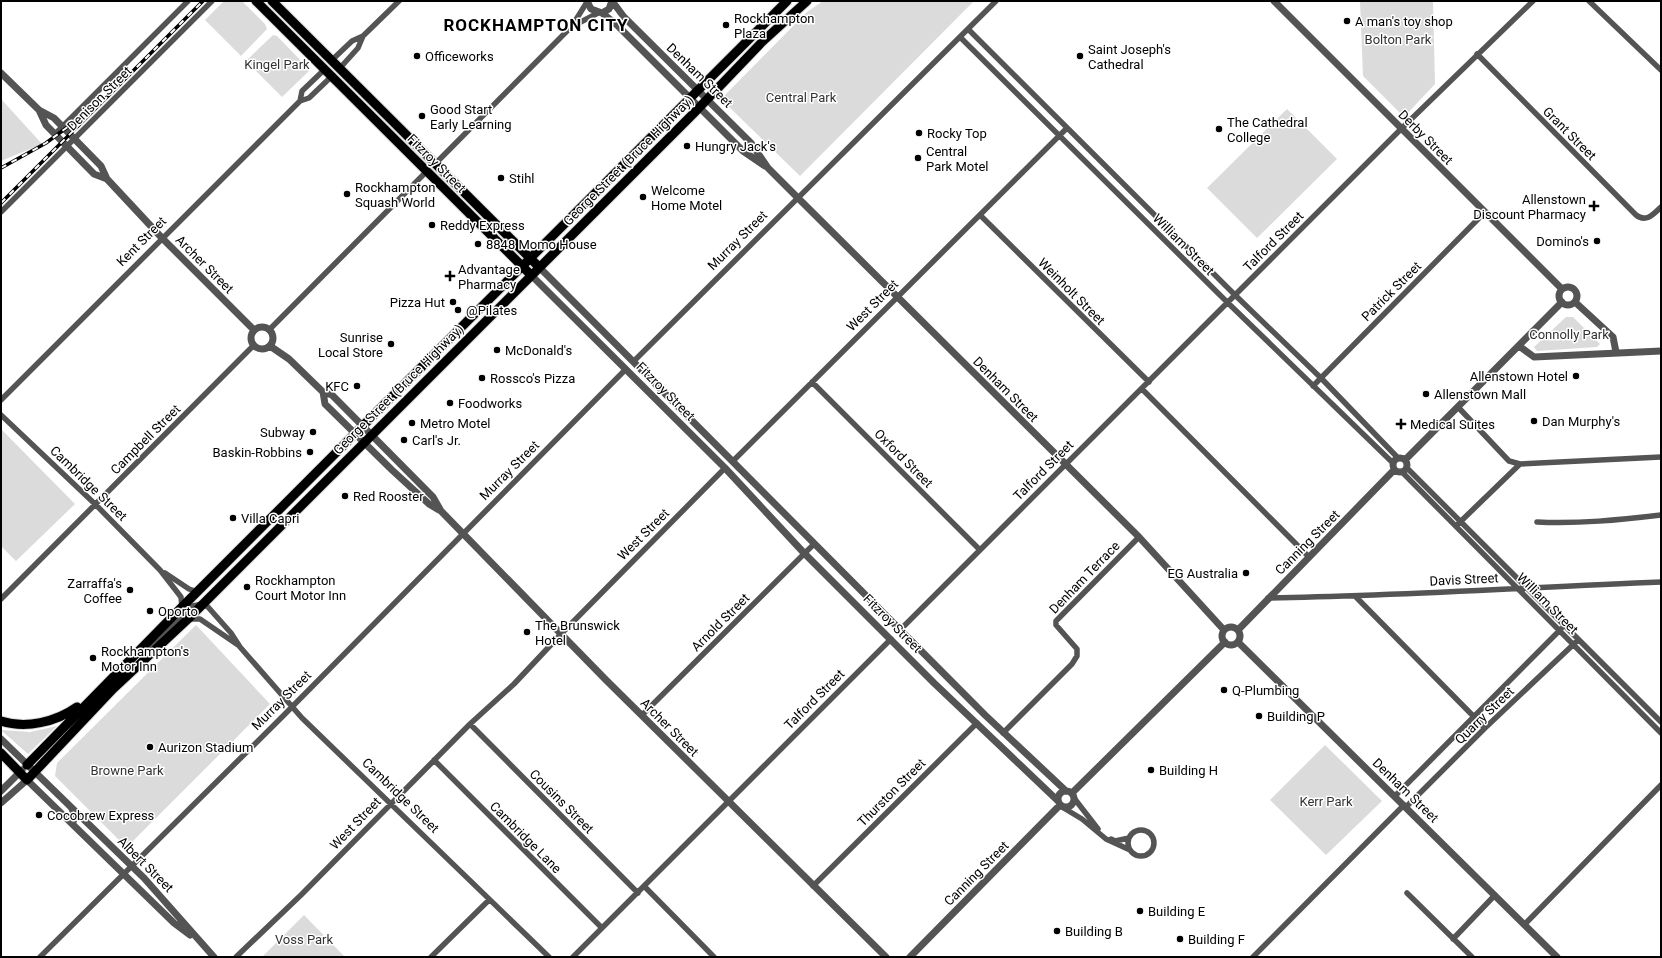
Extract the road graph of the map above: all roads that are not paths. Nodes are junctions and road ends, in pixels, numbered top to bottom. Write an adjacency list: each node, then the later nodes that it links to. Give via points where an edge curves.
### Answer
1 (188, 1): 32 (street, Denison Street)
2 (212, 1): 37 (street, Denison Street)
3 (256, 1): 22 (main road, Fitzroy Street)
4 (272, 1): 20 (main road, Fitzroy Street)
5 (399, 1): 17 (street, Kent Street)
6 (612, 1): 14 (street, via 609,9); 26 (street, Denham Street, via 624,17)
7 (787, 1): 26 (main road, George Street (Bruce Highway))
8 (807, 1): 28 (main road, George Street (Bruce Highway), via 762,42)
9 (996, 1): 16 (street, Murray Street)
10 (1274, 1): 34 (street, Derby Street)
11 (1532, 1): 19 (street, Talford Street)
12 (1590, 1): 23 (street)
13 (587, 2): 14 (street, Denham Street, via 591,9); 15 (street)
14 (600, 13): 15 (street); 27 (street, Denham Street, via 618,25)
15 (572, 26): 39 (street)
16 (969, 30): 18 (street, Murray Street); 33 (street, William Street)
17 (363, 36): 20 (street, Kent Street, via 352,40); 21 (street, Kent Street, via 358,48)
18 (961, 38): 36 (street, William Street); 43 (street, Murray Street)
19 (1477, 54): 34 (street, Talford Street); 44 (street, Grant Street, via 1636,215 1643,218 1652,216)
20 (332, 60): 21 (main road, Fitzroy Street); 22 (main road, Kent Street)
21 (340, 68): 25 (main road, Kent Street); 39 (main road, Fitzroy Street)
22 (325, 69): 25 (main road, Fitzroy Street); 29 (street, Kent Street, via 302,91)
23 (1661, 70)
24 (1, 73): 31 (street, Archer Street)
25 (332, 76): 29 (street, Kent Street, via 309,98); 41 (main road, Fitzroy Street)
26 (698, 90): 27 (main road, George Street (Bruce Highway)); 28 (street, Denham Street)
27 (690, 99): 30 (street, Denham Street); 49 (main road, George Street (Bruce Highway))
28 (707, 99): 30 (main road, George Street (Bruce Highway)); 40 (street, Denham Street, via 751,142)
29 (300, 100): 48 (street, Kent Street)
30 (699, 107): 40 (street, Denham Street, via 743,151); 51 (main road, George Street (Bruce Highway))
31 (39, 110): 32 (street, Archer Street); 35 (street, Archer Street, via 46,125)
32 (62, 126): 35 (street, Denison Street); 37 (street, Archer Street)
33 (1067, 128): 36 (street, West Street); 54 (street, William Street)
34 (1401, 129): 46 (street, Derby Street); 54 (street, Talford Street)
35 (55, 134): 38 (street, Archer Street)
36 (1060, 136): 47 (street, West Street); 58 (street, William Street)
37 (74, 138): 38 (street, Denison Street); 42 (street, Archer Street, via 102,166)
38 (67, 146): 42 (street, Archer Street, via 94,174); 45 (street, Denison Street)
39 (435, 164): 41 (main road); 49 (main road, Fitzroy Street)
40 (768, 168): 43 (street, Denham Street)
41 (427, 171): 50 (main road, Fitzroy Street); 62 (street)
42 (107, 178): 48 (street, Archer Street)
43 (797, 197): 55 (street, Denham Street); 68 (street, Murray Street)
44 (1661, 207)
45 (1, 212)
46 (1485, 212): 53 (street, Derby Street); 70 (street, Patrick Street)
47 (980, 215): 55 (street, West Street); 72 (street, Weinholt Street)
48 (162, 238): 61 (street, Archer Street); 76 (street, Kent Street)
49 (530, 258): 50 (main road, George Street (Bruce Highway)); 51 (main road, Fitzroy Street)
50 (522, 266): 52 (main road, Fitzroy Street); 79 (main road, George Street (Bruce Highway))
51 (538, 267): 52 (main road, George Street (Bruce Highway)); 59 (street, Fitzroy Street)
52 (531, 275): 60 (street, Fitzroy Street); 81 (main road, George Street (Bruce Highway))
53 (1562, 289): 56 (street, via 1559,294); 57 (street, via 1570,287 1574,290 1577,297)
54 (1235, 295): 58 (street, Talford Street); 70 (street, William Street)
55 (897, 296): 71 (street, West Street); 86 (street, Denham Street)
56 (1562, 302): 57 (street, via 1570,305); 65 (street, Canning Street)
57 (1575, 302): 67 (street, via 1613,337)
58 (1228, 303): 72 (street, Talford Street); 73 (street, William Street)
59 (584, 312): 60 (street); 68 (street, Fitzroy Street)
60 (576, 320): 69 (street, Fitzroy Street)
61 (254, 330): 62 (street, via 262,327); 63 (street, via 251,338)
62 (269, 330): 64 (street, via 273,336)
63 (254, 345): 64 (street, via 264,349); 89 (street, Campbell Street)
64 (270, 346): 75 (street, Archer Street, via 289,359)
65 (1519, 346): 67 (street, via 1534,357); 77 (street, Canning Street)
66 (1661, 351): 67 (street)
67 (1616, 352)
68 (634, 361): 69 (street, Murray Street); 84 (street, Fitzroy Street)
69 (626, 369): 88 (street, Fitzroy Street); 95 (street, Murray Street)
70 (1321, 378): 73 (street, Patrick Street); 87 (street, William Street)
71 (812, 382): 84 (street, West Street); 98 (street, Oxford Street)
72 (1149, 382): 74 (street, Talford Street)
73 (1313, 386): 87 (street, William Street)
74 (1142, 389): 86 (street, Talford Street); 100 (street)
75 (323, 392): 79 (street, Archer Street, via 332,396); 80 (street, Archer Street, via 325,404)
76 (1, 400)
77 (1458, 408): 85 (street, via 1509,461); 87 (street, Canning Street)
78 (1, 415): 89 (street, Cambridge Street)
79 (363, 425): 80 (main road, George Street (Bruce Highway)); 81 (street, Archer Street)
80 (355, 433): 82 (street, Archer Street); 105 (main road, George Street (Bruce Highway))
81 (371, 434): 82 (main road, George Street (Bruce Highway)); 90 (street, Archer Street, via 433,497)
82 (363, 441): 90 (street, Archer Street, via 429,504); 109 (main road, George Street (Bruce Highway))
83 (1661, 457): 85 (street)
84 (733, 461): 88 (street, West Street); 97 (street, Fitzroy Street)
85 (1520, 464): 92 (street)
86 (1065, 465): 96 (street, Denham Street); 98 (street, Talford Street)
87 (1400, 465): 92 (street, William Street); 94 (street, William Street); 100 (street, Canning Street)
88 (725, 468): 99 (street, Fitzroy Street); 117 (street, West Street)
89 (95, 504): 101 (street, Cambridge Street); 108 (street, Campbell Street)
90 (441, 511): 95 (street, Archer Street)
91 (1661, 515): 93 (street, via 1610,522)
92 (1460, 522): 94 (street); 104 (street, William Street)
93 (1538, 522)
94 (1456, 527): 103 (street, William Street)
95 (463, 533): 117 (street, Archer Street); 126 (street, Murray Street)
96 (1139, 537): 114 (street, Denham Street); 135 (street, Denham Terrace, via 1056,621 1056,625 1076,649 1077,656)
97 (814, 544): 99 (street, Arnold Street); 113 (street, Fitzroy Street)
98 (980, 550): 113 (street, Talford Street)
99 (804, 553): 118 (street, Fitzroy Street); 127 (street, Arnold Street)
100 (1309, 557): 107 (street, Canning Street)
101 (160, 570): 105 (street, Cambridge Street); 110 (street, Cambridge Street, via 181,597)
102 (1661, 582): 104 (street, Davis Street)
103 (1516, 588): 104 (street, Davis Street); 106 (street, Davis Street); 116 (street, William Street)
104 (1526, 588): 112 (street, William Street)
105 (198, 592): 110 (main road, George Street (Bruce Highway))
106 (1355, 596): 107 (street, Davis Street); 129 (street)
107 (1268, 598): 115 (street, Canning Street)
108 (1, 599)
109 (202, 604): 111 (main road, George Street (Bruce Highway)); 123 (street, Cambridge Street, via 208,607 231,633); 124 (street, via 193,606 156,641)
110 (182, 607): 124 (main road, George Street (Bruce Highway))
111 (188, 619): 123 (street, Cambridge Street, via 200,619); 145 (main road, George Street (Bruce Highway), via 113,689)
112 (1565, 626): 116 (street, Quarry Street); 119 (street, William Street)
113 (900, 630): 118 (street, Talford Street); 128 (street, Fitzroy Street)
114 (1224, 630): 115 (street, via 1230,627); 120 (street)
115 (1238, 630): 121 (street)
116 (1559, 631): 122 (street, William Street); 129 (street, Quarry Street)
117 (562, 633): 127 (street, Archer Street); 133 (street, West Street, via 514,684)
118 (891, 639): 132 (street, Fitzroy Street); 151 (street, Talford Street)
119 (1579, 640): 122 (street, Quarry Street); 131 (street, William Street)
120 (1225, 642): 121 (street); 149 (street)
121 (1238, 642): 150 (street, Denham Street)
122 (1573, 644): 134 (street, Quarry Street); 136 (street, William Street)
123 (240, 647): 126 (street, Cambridge Street)
124 (132, 658): 125 (main road, George Street (Bruce Highway))
125 (106, 683): 130 (main road, via 67,715 28,724 14,725); 143 (main road, George Street (Bruce Highway))
126 (292, 707): 153 (street, Cambridge Street); 160 (street, Murray Street)
127 (642, 715): 151 (street, Archer Street)
128 (985, 715): 132 (street, Thurston Street); 135 (street, Fitzroy Street)
129 (1474, 717): 134 (street); 150 (street, Quarry Street)
130 (1, 721)
131 (1661, 722)
132 (977, 723): 138 (street, Fitzroy Street); 163 (street, Thurston Street)
133 (470, 724): 141 (street, West Street); 165 (street, Cousins Street)
134 (1485, 728): 155 (street, Quarry Street)
135 (1003, 733): 138 (street, Denham Terrace); 140 (street, Fitzroy Street)
136 (1661, 733)
137 (1, 739): 143 (street, Albert Street)
138 (996, 740): 142 (street, Fitzroy Street)
139 (1, 754): 144 (main road, Albert Street)
140 (1026, 754): 142 (street); 149 (street, Fitzroy Street)
141 (434, 760): 153 (street, West Street); 169 (street, Cambridge Lane)
142 (1018, 763): 154 (street, Fitzroy Street)
143 (27, 765): 144 (street); 145 (street, Albert Street)
144 (19, 772): 146 (main road, Albert Street); 148 (street)
145 (35, 772): 146 (main road, George Street (Bruce Highway)); 156 (street, Albert Street)
146 (27, 780): 152 (street); 157 (street, Albert Street)
147 (1661, 785): 168 (street)
148 (1, 791)
149 (1070, 794): 154 (street, via 1058,795); 154 (street, via 1072,805 1067,808); 158 (street, via 1094,825 1109,838 1115,841)
150 (1395, 796): 155 (street, Denham Street)
151 (728, 802): 162 (street, Talford Street); 163 (street, Archer Street)
152 (1, 803)
153 (391, 803): 167 (street, Cambridge Street); 174 (street, West Street, via 302,895)
154 (1060, 804): 159 (street, via 1106,839); 180 (street, Canning Street)
155 (1405, 806): 166 (street, Denham Street); 181 (street, Quarry Street)
156 (71, 808): 157 (street, via 75,819); 160 (street, Albert Street)
157 (72, 824): 161 (street, Albert Street)
158 (1130, 838): 159 (street); 159 (street, via 1135,832 1144,831 1151,835 1154,844 1151,851 1144,856 1136,855)
159 (1130, 850)
160 (131, 866): 161 (street, Murray Street); 171 (street, Albert Street)
161 (124, 873): 171 (street, Albert Street, via 174,923); 172 (street, Murray Street)
162 (644, 886): 165 (street, Talford Street); 178 (street)
163 (813, 886): 179 (street, Archer Street)
164 (1408, 892): 170 (street)
165 (638, 893): 169 (street, Talford Street)
166 (1495, 895): 168 (street, Denham Street); 170 (street)
167 (489, 900): 175 (street); 176 (street, Cambridge Street)
168 (1525, 924): 183 (street, Denham Street)
169 (602, 928): 177 (street, Talford Street)
170 (1453, 938): 182 (street)
171 (199, 942): 173 (street, Albert Street)
172 (40, 957)
173 (214, 957)
174 (236, 957)
175 (431, 957)
176 (549, 957)
177 (573, 957)
178 (714, 957)
179 (886, 957)
180 (910, 957)
181 (1253, 957)
182 (1472, 957)
183 (1557, 957)

